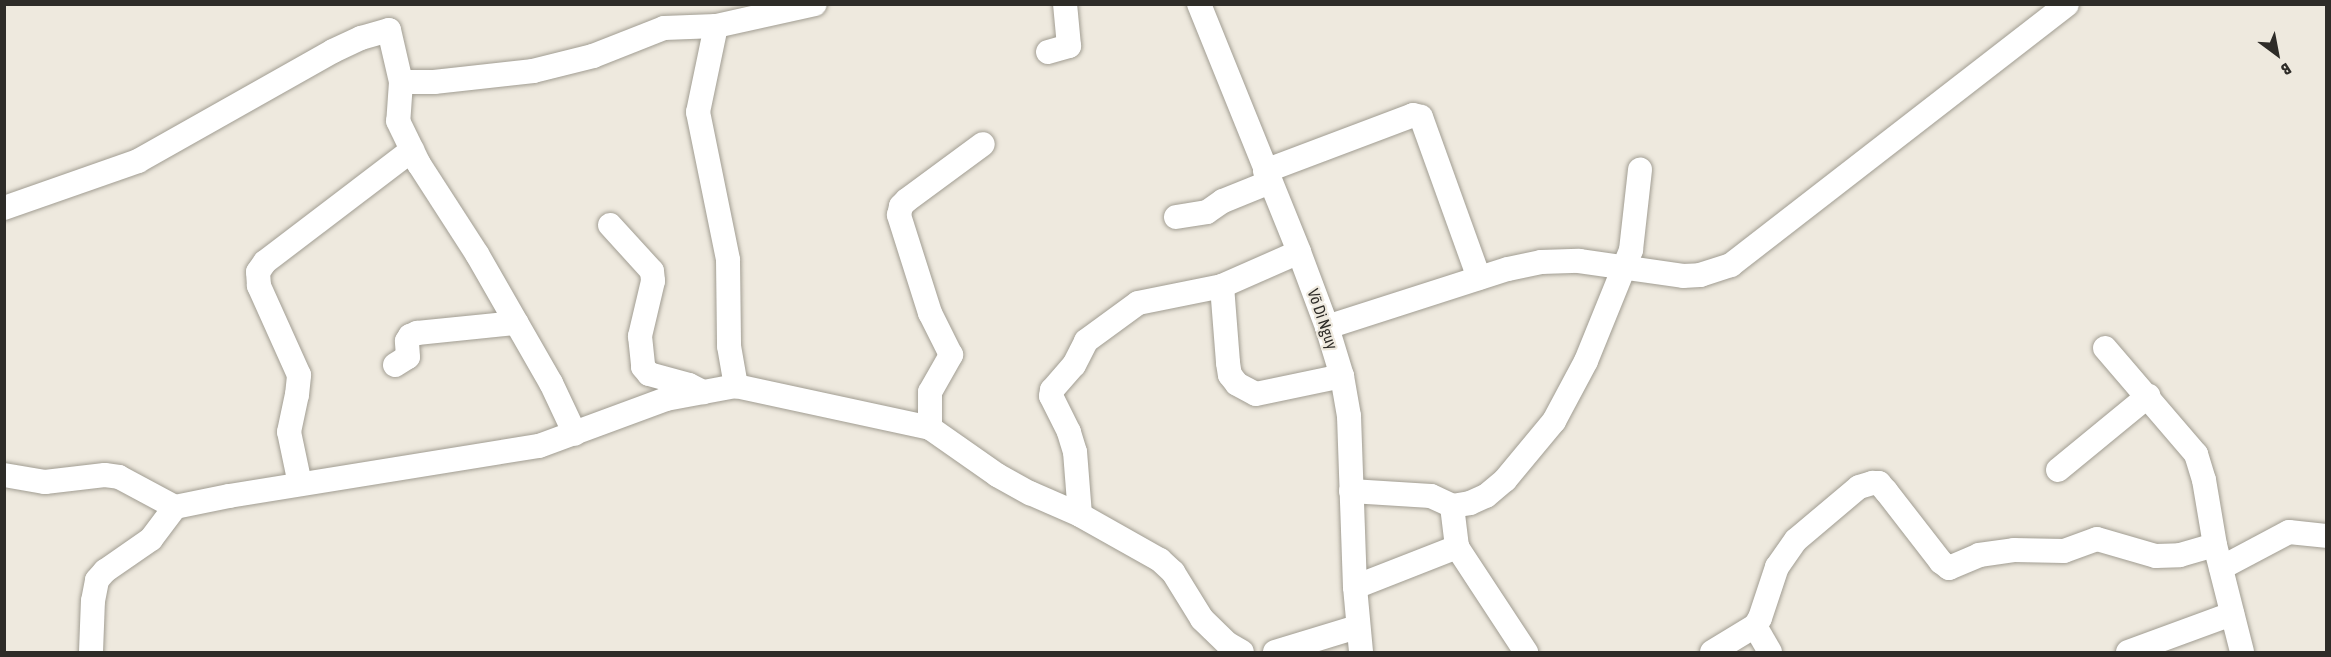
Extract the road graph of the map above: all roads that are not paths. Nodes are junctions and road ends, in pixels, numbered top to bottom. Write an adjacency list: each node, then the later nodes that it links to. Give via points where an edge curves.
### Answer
1 (815, 4): 5 (street)
2 (1065, 4): 6 (street, via 1069,46)
3 (2067, 4): 16 (street, via 1738,261 1700,275)
4 (1195, 6): 11 (street, Võ Di Nguy)
5 (716, 26): 7 (street, via 664,28 593,56 533,71); 24 (street, via 698,112 728,260 729,346)
6 (1048, 52)
7 (401, 82): 9 (street, via 398,122); 12 (street, via 389,30 362,38 281,79 138,161)
8 (983, 144): 27 (street, via 908,200 899,214 930,313 951,355 930,392)
9 (412, 150): 19 (street); 31 (street, via 265,262 258,272 259,286 299,375 289,432)
10 (1640, 170): 16 (street, via 1631,250)
11 (1268, 176): 13 (street, via 1205,213); 15 (street, Võ Di Nguy); 17 (street, via 1413,115 1420,117)
12 (4, 208)
13 (1176, 217)
14 (610, 225): 25 (street, via 652,271 639,336 642,367 649,374)
15 (1299, 252): 18 (street); 20 (street, Võ Di Nguy)
16 (1625, 269): 17 (street, via 1555,261); 33 (street, via 1586,361 1554,421 1505,480 1486,496)
17 (1479, 278): 20 (street)
18 (1222, 286): 23 (street, via 1230,375 1244,389 1256,394); 35 (street, via 1154,298 1126,310 1091,336 1074,365 1052,390 1052,401 1075,452)
19 (516, 323): 22 (street, via 417,333 407,341 409,355); 28 (street)
20 (1327, 327): 23 (street, Võ Di Nguy)
21 (2105, 348): 26 (street)
22 (395, 365)
23 (1342, 376): 32 (street, Võ Di Nguy, via 1349,416)
24 (736, 386): 25 (street); 27 (street)
25 (704, 392): 28 (street, via 666,399)
26 (2148, 396): 29 (street); 37 (street, via 2196,453)
27 (930, 428): 35 (street, via 997,475)
28 (575, 434): 31 (street, via 501,453)
29 (2058, 470)
30 (4, 476): 34 (street, via 45,482 119,477)
31 (300, 484): 34 (street)
32 (1351, 491): 33 (street, via 1431,496); 40 (street, Võ Di Nguy)
33 (1452, 506): 38 (street)
34 (175, 507): 44 (street, via 151,539 97,580)
35 (1080, 515): 45 (street, via 1167,566 1202,619)
36 (2326, 536): 39 (street, via 2289,532)
37 (2215, 545): 39 (street); 42 (street, via 2180,555 2156,556 2097,539 2064,551 2014,550 1979,555 1949,568 1886,490 1872,483 1859,487 1788,548 1771,580)
38 (1457, 547): 40 (street); 48 (street)
39 (2221, 568): 41 (street)
40 (1354, 587): 43 (street, Võ Di Nguy)
41 (2232, 614): 51 (street); 52 (street)
42 (1755, 626): 49 (street); 50 (street)
43 (1357, 627): 46 (street); 47 (street, Võ Di Nguy)
44 (91, 652)
45 (1242, 652)
46 (1275, 652)
47 (1360, 652)
48 (1526, 652)
49 (1712, 652)
50 (1770, 652)
51 (2128, 652)
52 (2242, 652)

